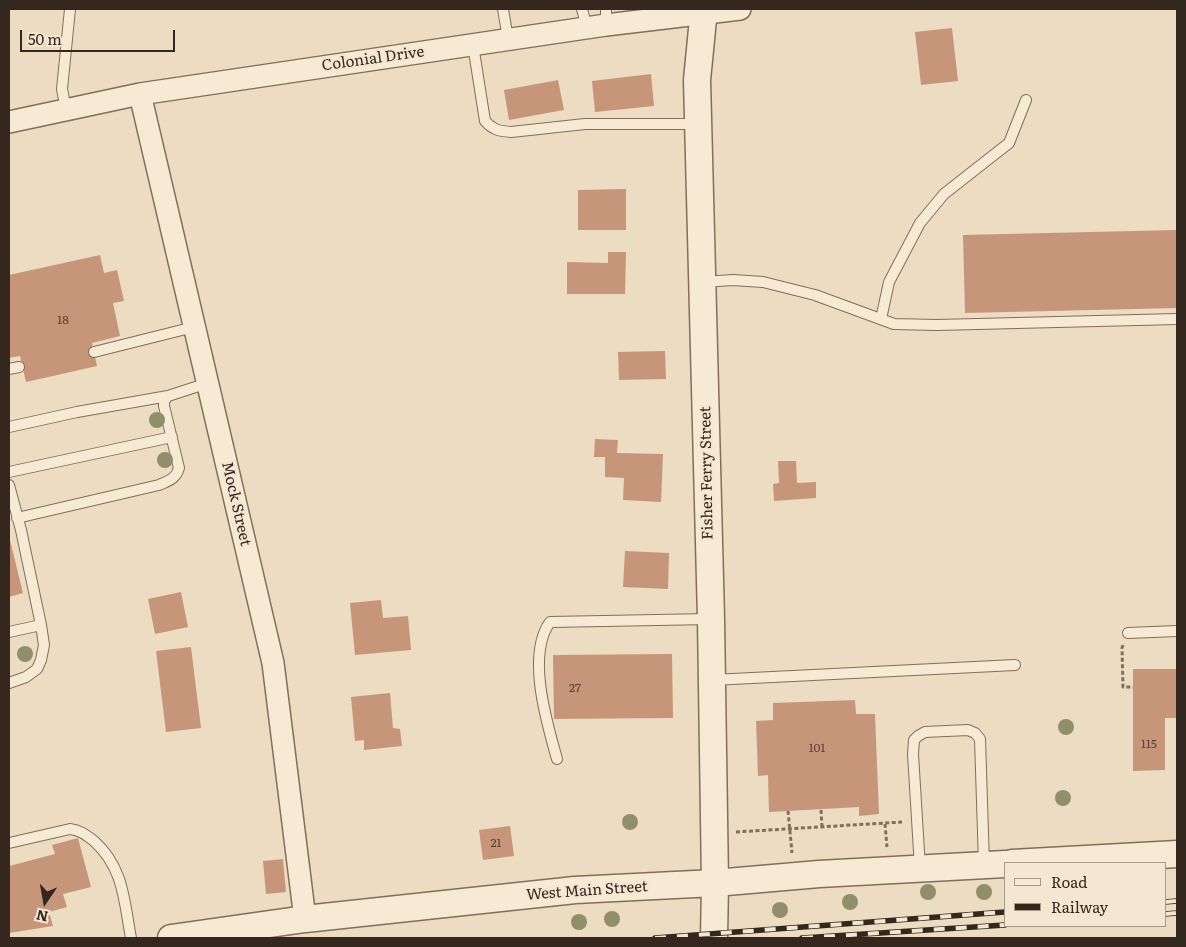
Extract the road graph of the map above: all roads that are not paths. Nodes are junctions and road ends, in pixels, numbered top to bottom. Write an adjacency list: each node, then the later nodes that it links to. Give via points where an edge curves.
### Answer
1 (70, 9): 10 (lane, via 62,88)
2 (503, 9): 6 (lane)
3 (740, 9): 4 (street, Colonial Drive)
4 (704, 11): 5 (street, Colonial Drive); 12 (street, Fisher Ferry Street, via 697,80)
5 (595, 18): 6 (street, Colonial Drive)
6 (508, 39): 7 (street, Colonial Drive)
7 (473, 45): 8 (street, Colonial Drive); 12 (lane, via 485,121 491,128 510,132 585,124)
8 (140, 94): 10 (street, Colonial Drive); 16 (street, Mock Street)
9 (1026, 100): 14 (lane, via 1009,143 944,194 920,223 889,282)
10 (66, 110): 11 (street, Colonial Drive)
11 (9, 122)
12 (698, 124): 13 (street, Fisher Ferry Street)
13 (702, 282): 14 (lane, via 763,282 815,295); 25 (street, Fisher Ferry Street)
14 (881, 319): 15 (lane, via 894,324 937,325)
15 (1177, 319)
16 (194, 327): 17 (lane); 18 (street, Mock Street)
17 (94, 352)
18 (208, 384): 19 (lane); 40 (street, Mock Street, via 272,663)
19 (168, 396): 20 (lane); 21 (lane, via 164,406)
20 (9, 427)
21 (172, 437): 22 (lane); 24 (lane, via 179,468 173,479)
22 (9, 472)
23 (9, 485): 24 (lane)
24 (18, 518): 26 (lane)
25 (710, 619): 31 (street, Fisher Ferry Street); 33 (lane, via 550,622 541,648 540,682 544,715)
26 (41, 625): 28 (lane); 32 (lane, via 44,644 37,670)
27 (1177, 631): 29 (lane)
28 (9, 632)
29 (1128, 633)
30 (1015, 665): 31 (lane)
31 (712, 680): 39 (street, Fisher Ferry Street)
32 (9, 683)
33 (557, 759)
34 (9, 842): 41 (lane, via 70,829 89,837 107,854 119,876)
35 (1177, 854): 36 (street)
36 (1030, 862)
37 (995, 864): 38 (street, West Main Street); 38 (lane, via 980,739 968,730 925,732 914,740 913,754)
38 (920, 868): 39 (street, West Main Street)
39 (715, 883): 40 (street, West Main Street, via 575,890); 43 (street, Fisher Ferry Street)
40 (305, 919): 42 (street, West Main Street)
41 (131, 938)
42 (171, 938)
43 (714, 938)

